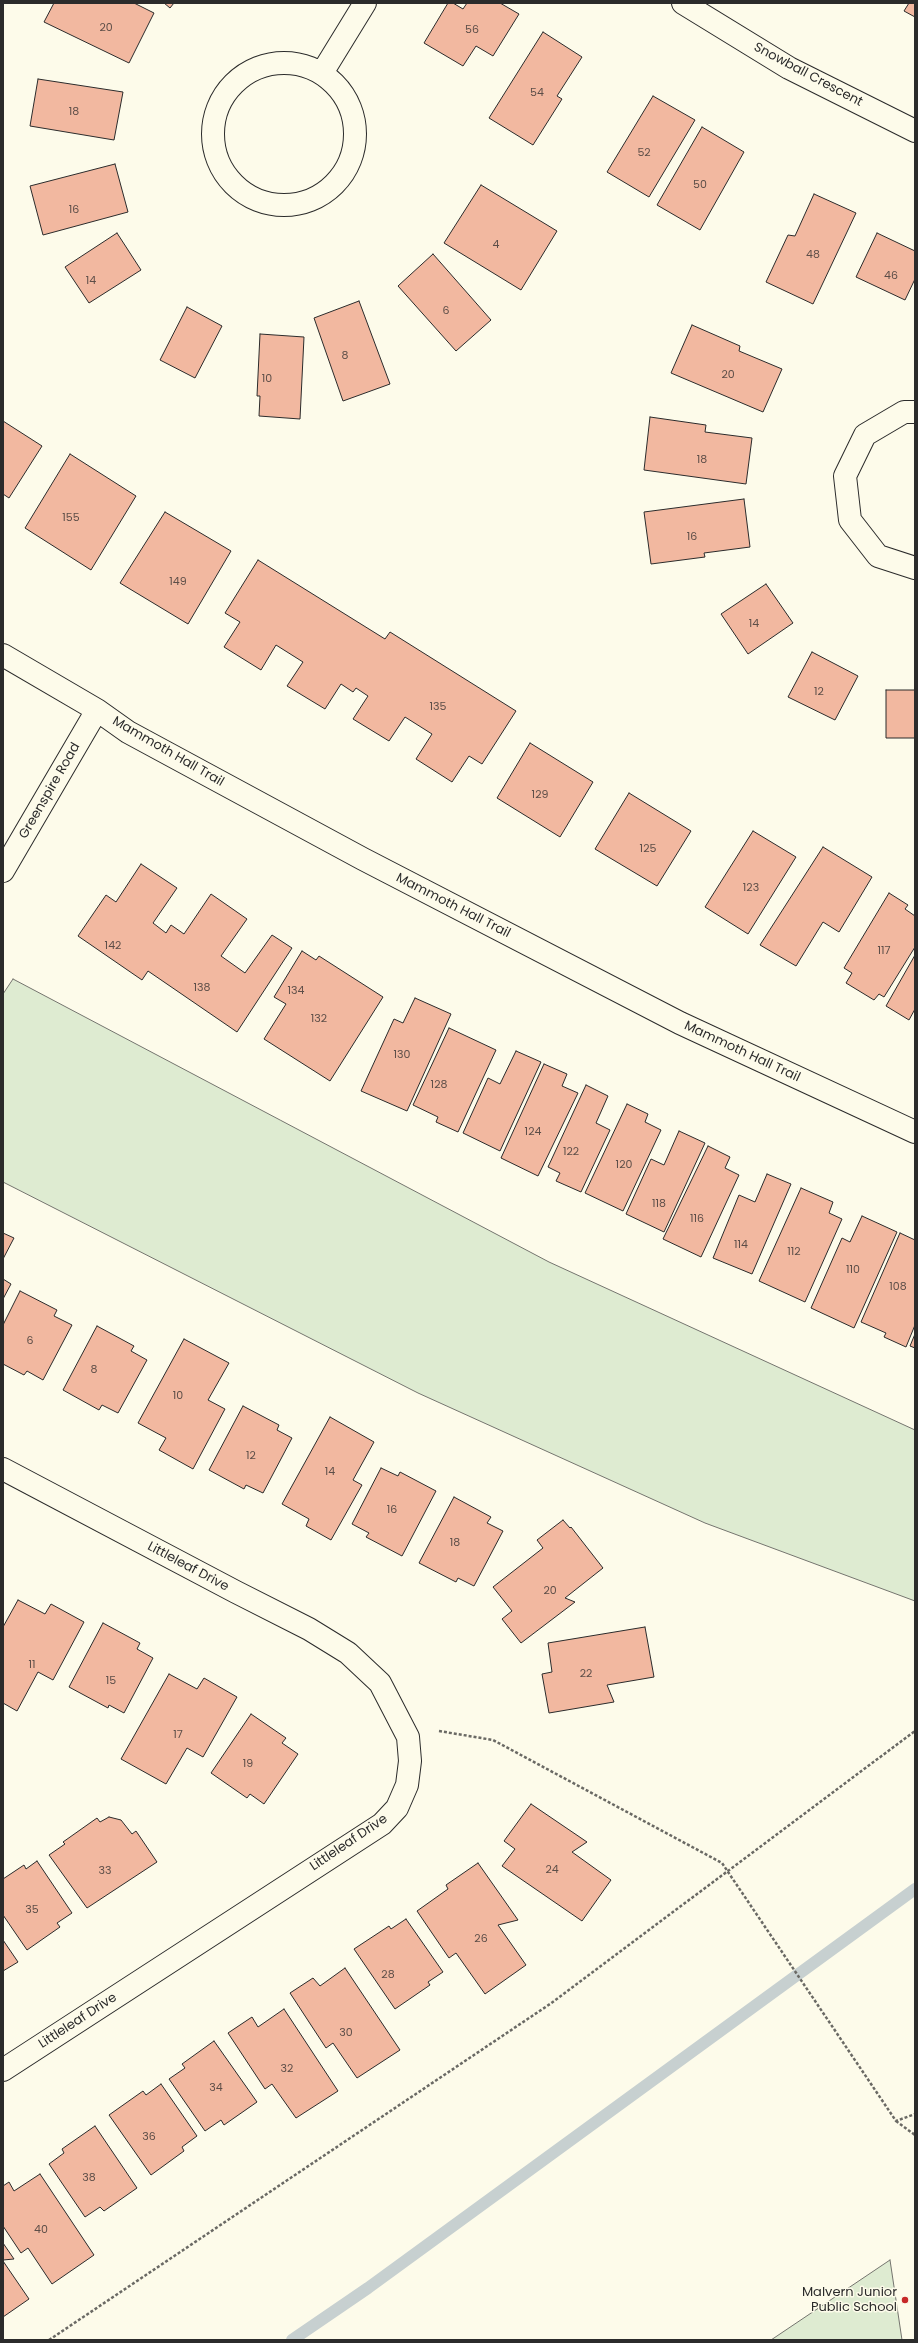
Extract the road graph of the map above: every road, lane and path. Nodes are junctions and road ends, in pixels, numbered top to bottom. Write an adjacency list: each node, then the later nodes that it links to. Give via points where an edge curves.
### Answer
1 (365, 3): 3 (street)
2 (683, 3): 4 (street, Snowball Crescent, via 789,68)
3 (322, 72): 3 (street, via 283,61 244,73 218,104 212,145 230,182 264,204 305,203 339,181 356,143 349,103)
4 (915, 131)
5 (915, 412): 6 (street, via 904,412 865,435 845,476 850,520 878,556)
6 (915, 568)
7 (3, 655): 8 (street, Mammoth Hall Trail)
8 (97, 710): 9 (street, Greenspire Road); 10 (street, Mammoth Hall Trail, via 128,732 356,856 672,1019)
9 (3, 871)
10 (915, 1132)
11 (3, 1469): 12 (street, Littleleaf Drive, via 309,1628 348,1653 380,1683)
12 (403, 1724): 14 (path, via 494,1740 722,1864); 15 (street, Littleleaf Drive, via 408,1736 410,1761 407,1785 397,1808 382,1824)
13 (915, 1731): 14 (path)
14 (728, 1870): 17 (path); 19 (path, via 550,2004)
15 (3, 2070)
16 (915, 2114): 17 (path)
17 (896, 2121): 18 (path)
18 (915, 2135)
19 (48, 2340)

